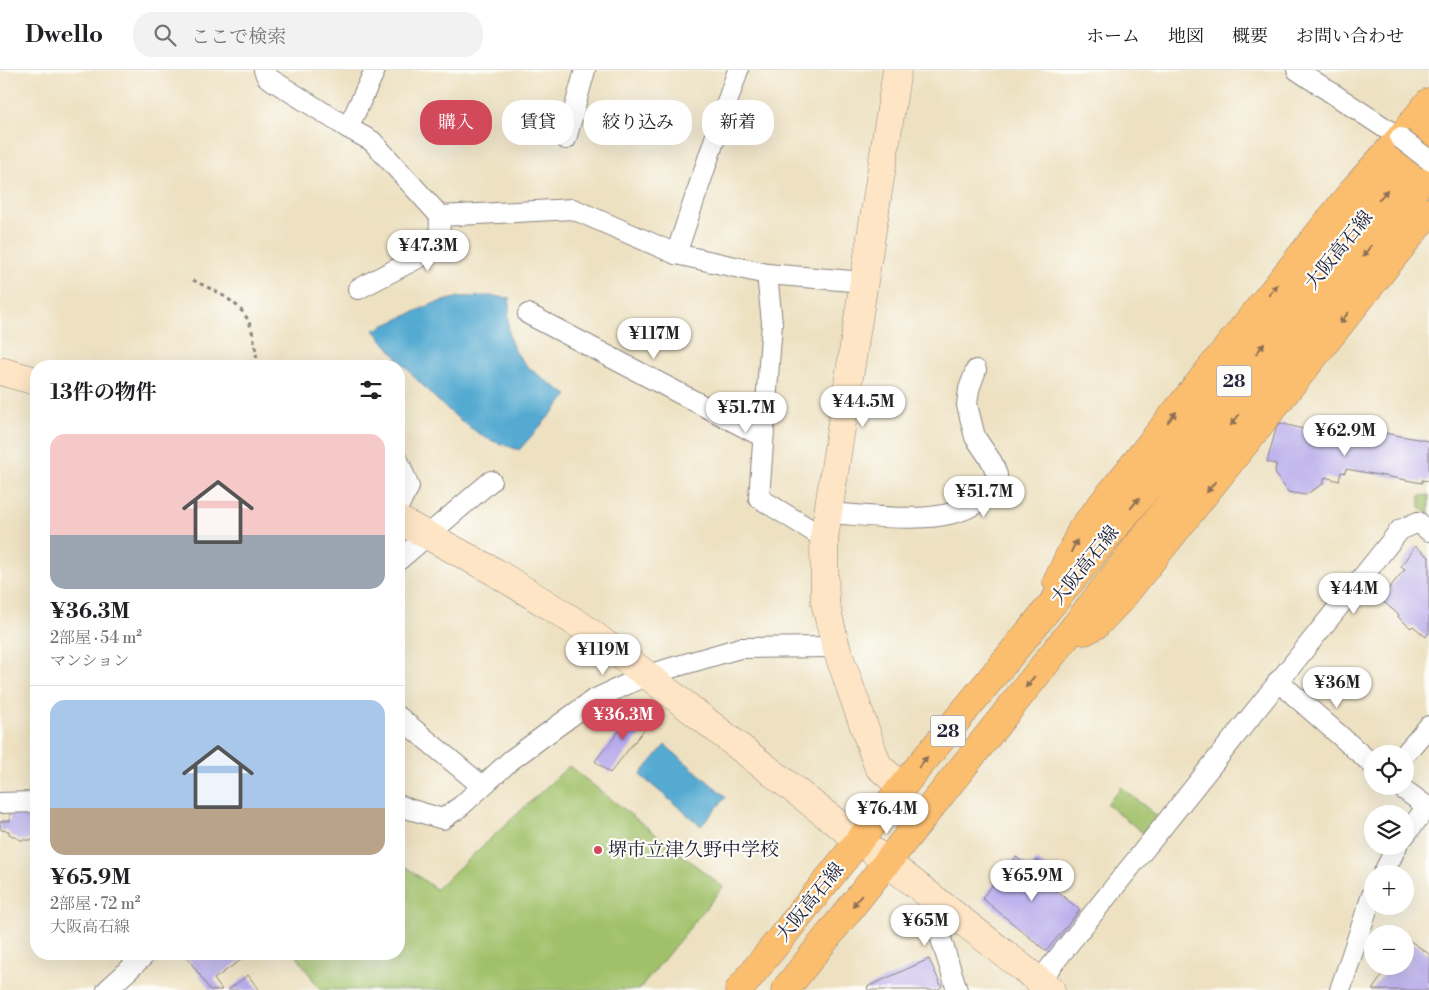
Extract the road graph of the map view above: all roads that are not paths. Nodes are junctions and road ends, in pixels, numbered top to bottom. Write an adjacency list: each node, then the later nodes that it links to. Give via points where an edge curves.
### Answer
1 (375, 70): 9 (street)
2 (585, 70): 8 (street)
3 (738, 70): 16 (street)
4 (897, 70): 18 (street)
5 (1297, 70): 10 (street)
6 (267, 72): 9 (street)
7 (1429, 102): 10 (main road)
8 (574, 110)
9 (348, 128): 15 (street, via 372,141)
10 (1400, 138): 12 (street, bridge); 33 (main road, one-way to 10, via 1082,529 1356,187)
11 (1429, 138): 33 (main road, 大阪高石線 / 28, one-way to 11)
12 (1429, 160)
13 (1429, 171): 34 (main road, 大阪高石線 / 28, one-way to 34)
14 (1429, 212): 34 (main road, one-way to 34, via 1122,599 1096,625)
15 (440, 216): 16 (street, via 573,209); 19 (street, via 439,247)
16 (676, 254): 17 (street)
17 (767, 274): 18 (street); 24 (street, via 772,323)
18 (864, 282): 29 (street)
19 (358, 289)
20 (528, 314): 24 (street)
21 (976, 370): 29 (street, via 967,405 976,437 997,475 983,498 958,513)
22 (0, 371): 23 (street)
23 (30, 379)
24 (763, 437): 29 (street, via 759,498)
25 (405, 477): 27 (street, via 409,487)
26 (491, 482): 31 (street)
27 (405, 494)
28 (405, 523): 31 (street)
29 (826, 526): 35 (street, via 825,602)
30 (1429, 531): 37 (street, via 1418,522 1400,530)
31 (428, 535): 32 (street); 36 (street, via 496,572 580,625)
32 (405, 555)
33 (1038, 622): 43 (main road, 大阪高石線 / 28, one-way to 33)
34 (1061, 644): 51 (main road, 大阪高石線 / 28, one-way to 51)
35 (836, 647): 36 (street, via 740,648); 43 (street, via 878,766)
36 (647, 675): 42 (street, via 593,700); 50 (street)
37 (1278, 681): 41 (street); 55 (street)
38 (405, 722): 42 (street)
39 (1429, 726): 40 (street)
40 (1413, 745)
41 (1364, 757)
42 (482, 786): 47 (street, via 443,819)
43 (902, 787): 50 (main road, 大阪高石線 / 28)
44 (1411, 795): 48 (street)
45 (30, 802): 46 (street)
46 (0, 803)
47 (405, 807)
48 (1428, 808): 49 (street)
49 (1414, 824)
50 (859, 840): 51 (street); 57 (main road, 大阪高石線 / 28)
51 (887, 863): 52 (street); 58 (main road, 大阪高石線 / 28, one-way to 58)
52 (927, 894): 55 (street); 59 (street)
53 (1365, 915): 60 (street)
54 (140, 960): 56 (street)
55 (1045, 985)
56 (107, 990)
57 (739, 990)
58 (785, 990)
59 (956, 990)
60 (1340, 990)

